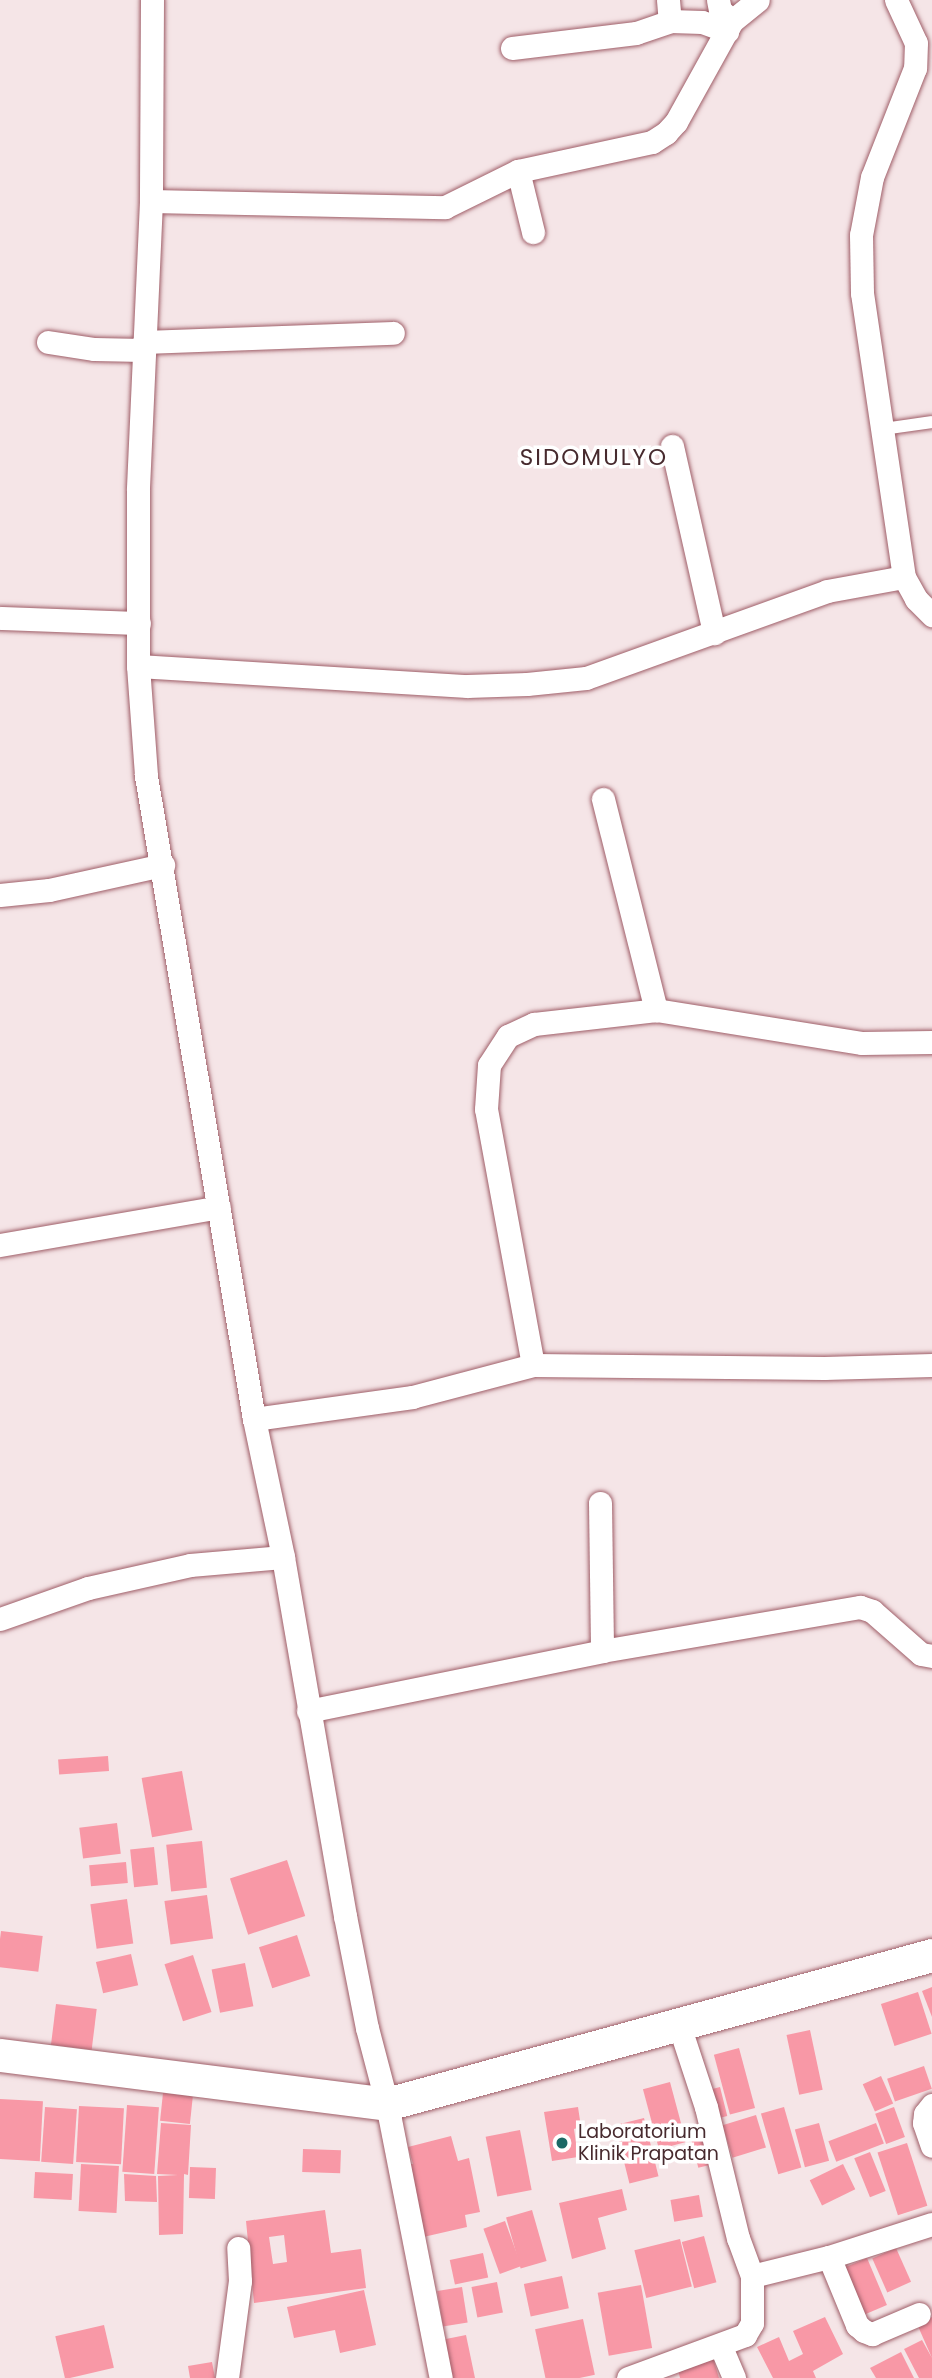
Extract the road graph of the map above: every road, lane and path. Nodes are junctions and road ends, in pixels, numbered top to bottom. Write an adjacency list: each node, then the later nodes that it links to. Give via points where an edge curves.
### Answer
1 (152, 0): 9 (street)
2 (718, 0): 6 (street)
3 (758, 0): 6 (street)
4 (896, 0): 15 (street, via 916,43 915,68 872,177 861,235 862,293)
5 (669, 11): 6 (street); 7 (street, via 636,33)
6 (729, 26): 8 (street, via 666,134 652,142)
7 (512, 48)
8 (518, 171): 9 (street, via 445,207); 10 (street)
9 (151, 201): 13 (street)
10 (533, 232)
11 (393, 333): 13 (street)
12 (48, 342): 13 (street, via 94,349)
13 (144, 346): 20 (street)
14 (932, 422): 15 (lane)
15 (883, 429): 17 (street)
16 (672, 446): 21 (street)
17 (904, 577): 18 (street); 21 (street, via 827,591)
18 (932, 615)
19 (0, 618): 20 (street)
20 (139, 623): 22 (street)
21 (714, 633): 22 (street, via 586,678 527,684 467,686)
22 (138, 666): 24 (street, via 146,776)
23 (603, 799): 26 (street)
24 (163, 865): 25 (street, via 49,890); 28 (street)
25 (0, 895)
26 (656, 1010): 27 (street, via 862,1043); 30 (street, via 534,1024 508,1036 489,1065 486,1109)
27 (932, 1042)
28 (219, 1207): 29 (street); 32 (street)
29 (0, 1245)
30 (533, 1366): 31 (street); 32 (street, via 412,1396)
31 (932, 1367)
32 (254, 1419): 34 (street)
33 (600, 1503): 36 (street)
34 (283, 1557): 35 (street, via 190,1565 88,1588); 38 (street)
35 (0, 1619)
36 (602, 1651): 37 (street, via 860,1607 872,1611 921,1654); 38 (street)
37 (932, 1656)
38 (308, 1711): 42 (street, via 367,2028)
39 (932, 1955): 40 (main road)
40 (679, 2025): 42 (main road); 48 (street)
41 (0, 2055): 42 (main road)
42 (387, 2104): 53 (street)
43 (932, 2105): 44 (street, via 924,2123)
44 (932, 2146)
45 (932, 2224): 47 (street)
46 (238, 2248): 52 (street, via 240,2281)
47 (829, 2257): 48 (street); 49 (street, via 863,2331 872,2334)
48 (752, 2276): 50 (street, via 752,2323 745,2335)
49 (919, 2314)
50 (721, 2347): 51 (street); 55 (street)
51 (663, 2371): 54 (street)
52 (227, 2378)
53 (441, 2378)
54 (628, 2378)
55 (734, 2378)

